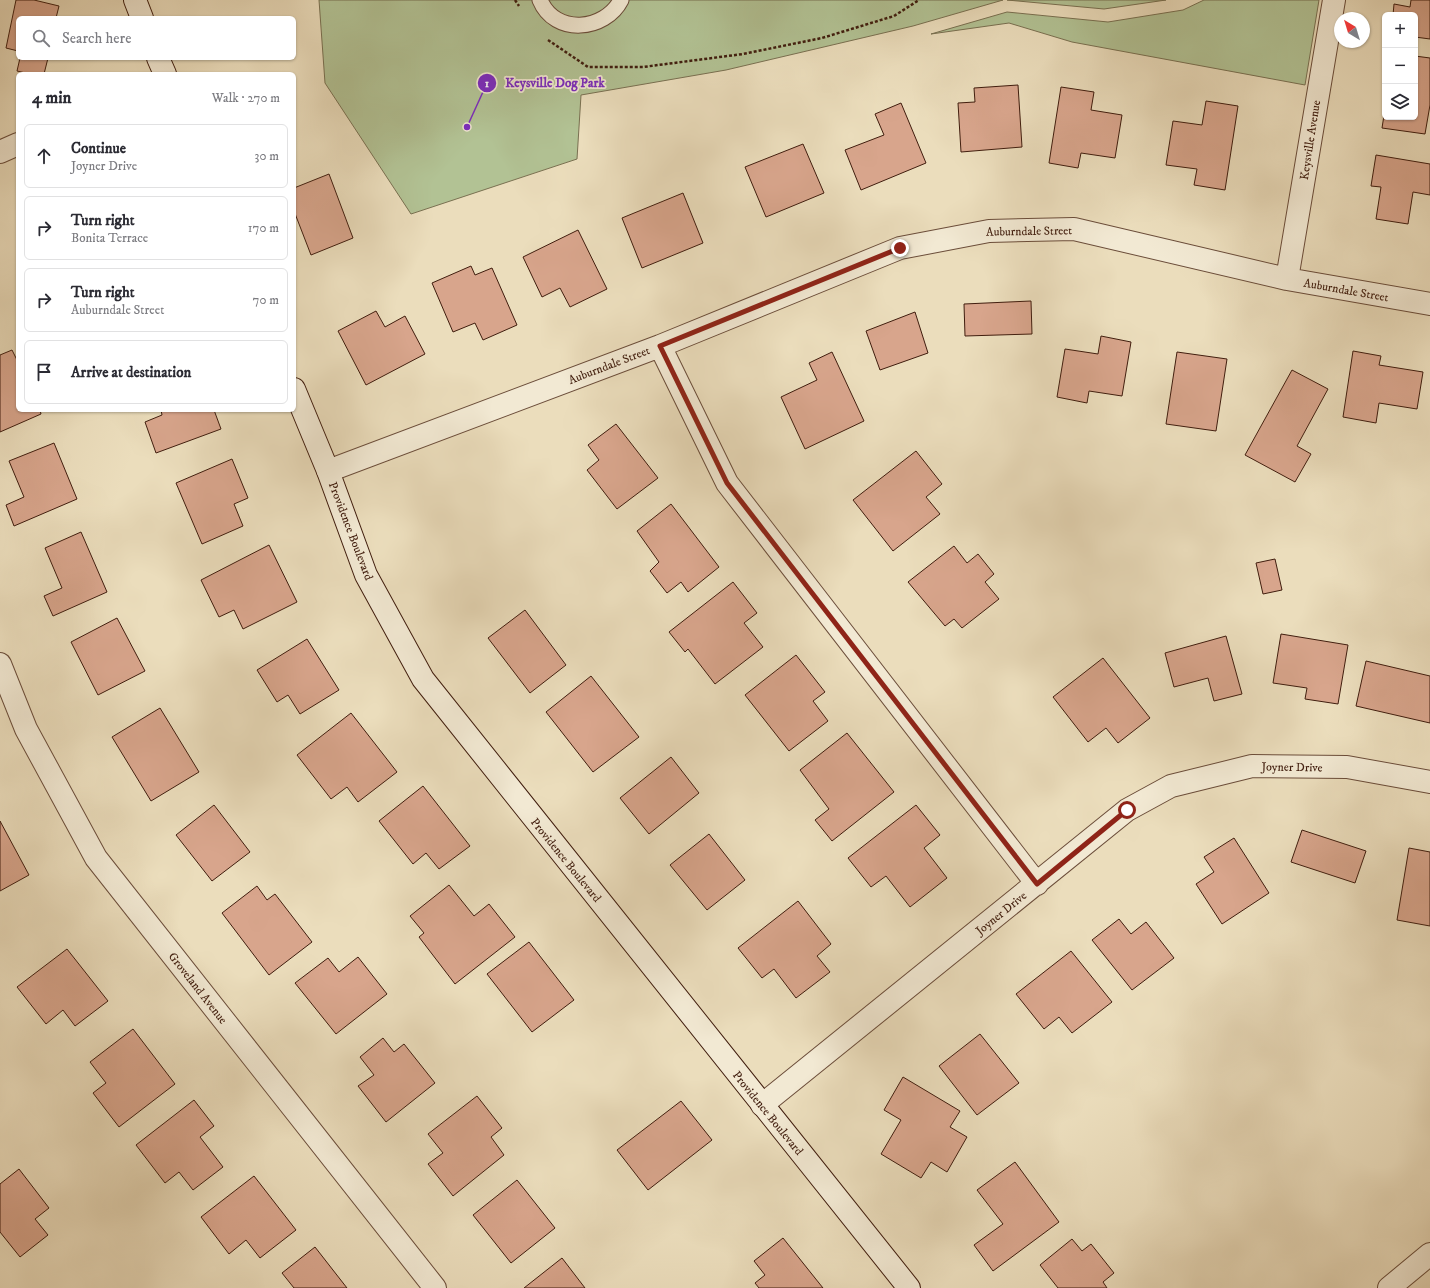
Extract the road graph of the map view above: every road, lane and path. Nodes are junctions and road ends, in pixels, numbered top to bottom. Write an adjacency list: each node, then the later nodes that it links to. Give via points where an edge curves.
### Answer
1 (135, 0): 8 (street)
2 (515, 0): 7 (path)
3 (540, 0): 4 (lane, via 551,15 564,23 578,26 593,24 606,18 617,8)
4 (621, 0)
5 (920, 0): 9 (path, via 894,16 822,38 743,54 643,67 588,67)
6 (1334, 0): 14 (street, Keysville Avenue)
7 (524, 12)
8 (141, 16)
9 (542, 36)
10 (159, 60): 11 (street)
11 (164, 72)
12 (16, 145): 13 (street)
13 (0, 152)
14 (1287, 279): 15 (street, Auburndale Street); 16 (street, Auburndale Street, via 1074,229 989,231 900,248)
15 (1430, 304)
16 (660, 346): 18 (street, Auburndale Street); 21 (street, via 727,483)
17 (296, 394): 18 (street, Providence Boulevard)
18 (328, 471): 22 (street, Providence Boulevard, via 366,575 422,679)
19 (0, 664): 24 (street, Groveland Avenue, via 26,730 96,858)
20 (1430, 782): 21 (street, Joyner Drive, via 1347,767 1252,766 1171,786 1127,810)
21 (1037, 884): 22 (street, Joyner Drive)
22 (762, 1105): 25 (street, Providence Boulevard)
23 (1430, 1254): 26 (street)
24 (435, 1288)
25 (909, 1288)
26 (1389, 1288)

